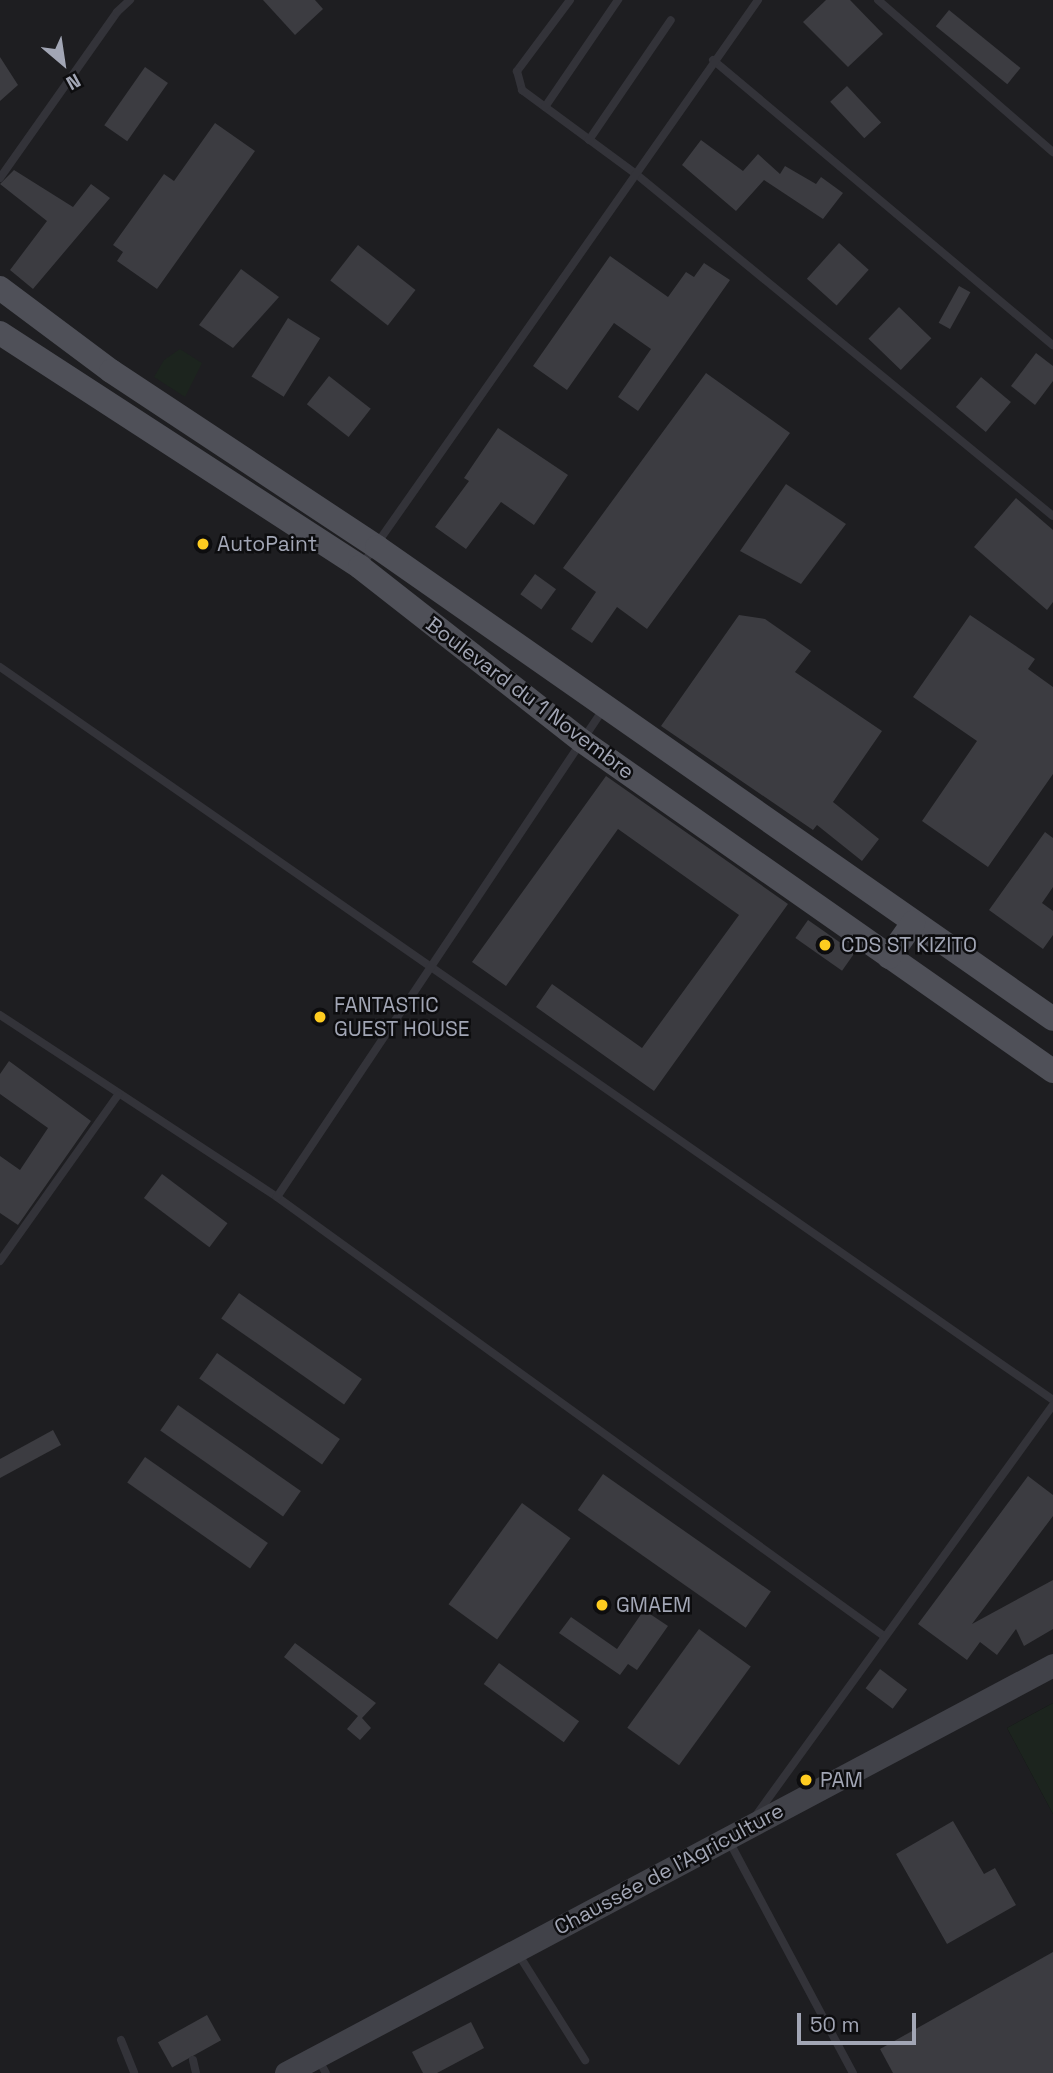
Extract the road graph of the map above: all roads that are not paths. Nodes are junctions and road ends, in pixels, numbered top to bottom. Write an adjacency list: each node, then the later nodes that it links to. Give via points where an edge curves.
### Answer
1 (130, 0): 12 (lane)
2 (570, 0): 8 (lane, via 517,71 522,90)
3 (618, 0): 8 (lane)
4 (758, 0): 7 (lane)
5 (878, 0): 10 (lane)
6 (671, 20): 9 (lane)
7 (713, 60): 11 (lane); 15 (lane)
8 (545, 107): 9 (lane)
9 (589, 140): 11 (lane)
10 (1053, 152)
11 (636, 174): 18 (lane); 19 (lane)
12 (0, 178)
13 (0, 288): 16 (main road, Boulevard du 1 Novembre)
14 (0, 333): 17 (main road, Boulevard du 1 Novembre)
15 (1053, 345)
16 (111, 371): 17 (main road); 19 (main road, Boulevard du 1 Novembre)
17 (95, 399): 20 (main road, Boulevard du 1 Novembre)
18 (1053, 516)
19 (377, 547): 20 (lane); 22 (main road, Boulevard du 1 Novembre)
20 (360, 567): 23 (main road, Boulevard du 1 Novembre)
21 (0, 667): 26 (lane)
22 (604, 708): 23 (lane); 24 (main road, Boulevard du 1 Novembre)
23 (582, 741): 25 (main road, Boulevard du 1 Novembre); 26 (lane)
24 (913, 923): 25 (main road); 28 (main road, Boulevard du 1 Novembre)
25 (889, 957): 29 (main road, Boulevard du 1 Novembre)
26 (435, 966): 31 (lane); 33 (lane)
27 (0, 1015): 30 (lane)
28 (1053, 1019)
29 (1053, 1072)
30 (118, 1095): 31 (lane); 32 (lane)
31 (277, 1197): 35 (lane)
32 (0, 1261)
33 (1053, 1400)
34 (1053, 1405): 35 (lane)
35 (884, 1636): 37 (lane)
36 (1053, 1665): 37 (street, Chaussée de l'Agriculture)
37 (737, 1834): 38 (street, Chaussée de l'Agriculture); 46 (lane)
38 (516, 1950): 41 (lane); 42 (street, Chaussée de l'Agriculture)
39 (121, 2040): 43 (lane)
40 (193, 2060): 44 (lane)
41 (585, 2060)
42 (321, 2065): 45 (street, Chaussée de l'Agriculture)
43 (134, 2073)
44 (196, 2073)
45 (286, 2073)
46 (853, 2073)

